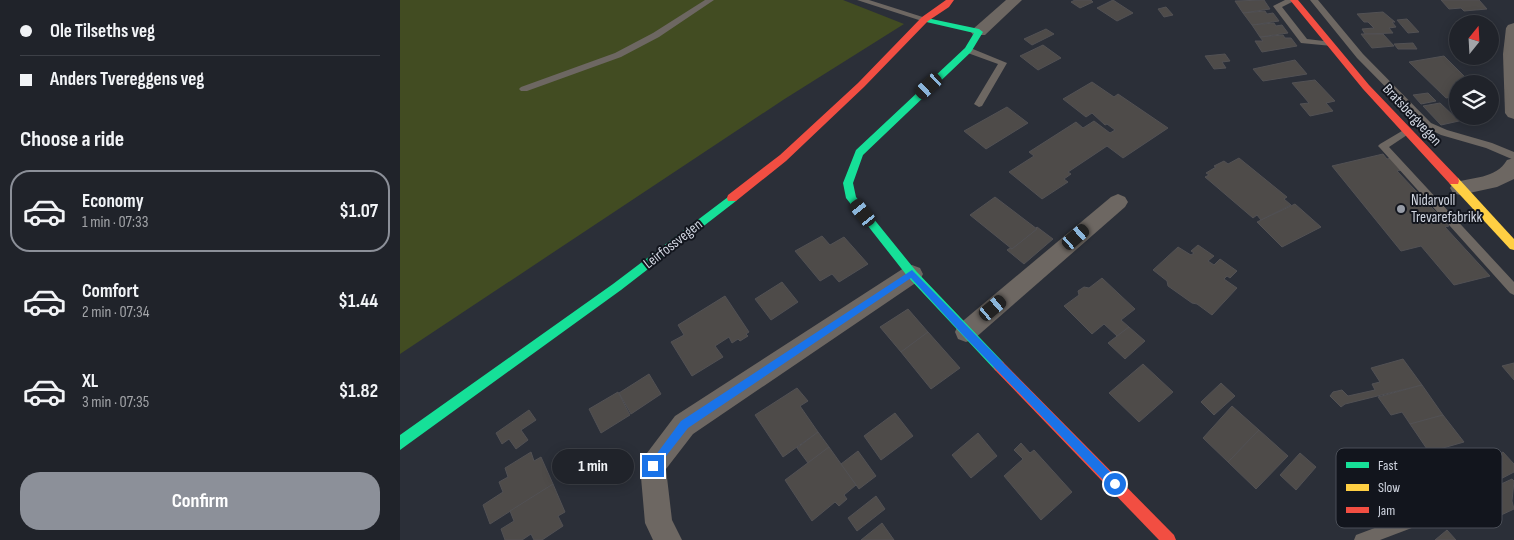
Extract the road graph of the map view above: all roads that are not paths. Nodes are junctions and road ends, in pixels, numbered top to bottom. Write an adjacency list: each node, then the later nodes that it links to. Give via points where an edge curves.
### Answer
1 (710, 0): 13 (lane, via 618,55)
2 (861, 0): 8 (lane)
3 (950, 0): 8 (street, Leirfossvegen)
4 (1015, 0): 10 (street)
5 (1293, 0): 11 (street, Bratsbergvegen); 11 (lane, via 1277,6 1304,41)
6 (1314, 0): 17 (lane, via 1360,56 1428,125)
7 (930, 2): 8 (street, Leirfossvegen)
8 (925, 19): 10 (street); 25 (street, Leirfossvegen, via 783,158 617,287)
9 (1514, 28): 15 (street, via 1511,80)
10 (979, 32): 12 (street)
11 (1329, 44): 16 (street, Bratsbergvegen)
12 (968, 50): 14 (lane, via 1002,63); 22 (street, via 859,153 848,183 851,198)
13 (524, 88)
14 (980, 104)
15 (1514, 113)
16 (1407, 131): 19 (street, Bratsbergvegen); 23 (lane, via 1383,146)
17 (1514, 156)
18 (1514, 165): 19 (street, via 1499,178)
19 (1460, 188): 21 (street, Bratsbergvegen)
20 (1118, 202): 24 (street)
21 (1514, 246)
22 (912, 274): 24 (street); 27 (street, via 684,425 653,466 659,523)
23 (1514, 290)
24 (966, 332): 28 (street)
25 (400, 443)
26 (1393, 528): 29 (lane)
27 (668, 540)
28 (1169, 540)
29 (1361, 540)

